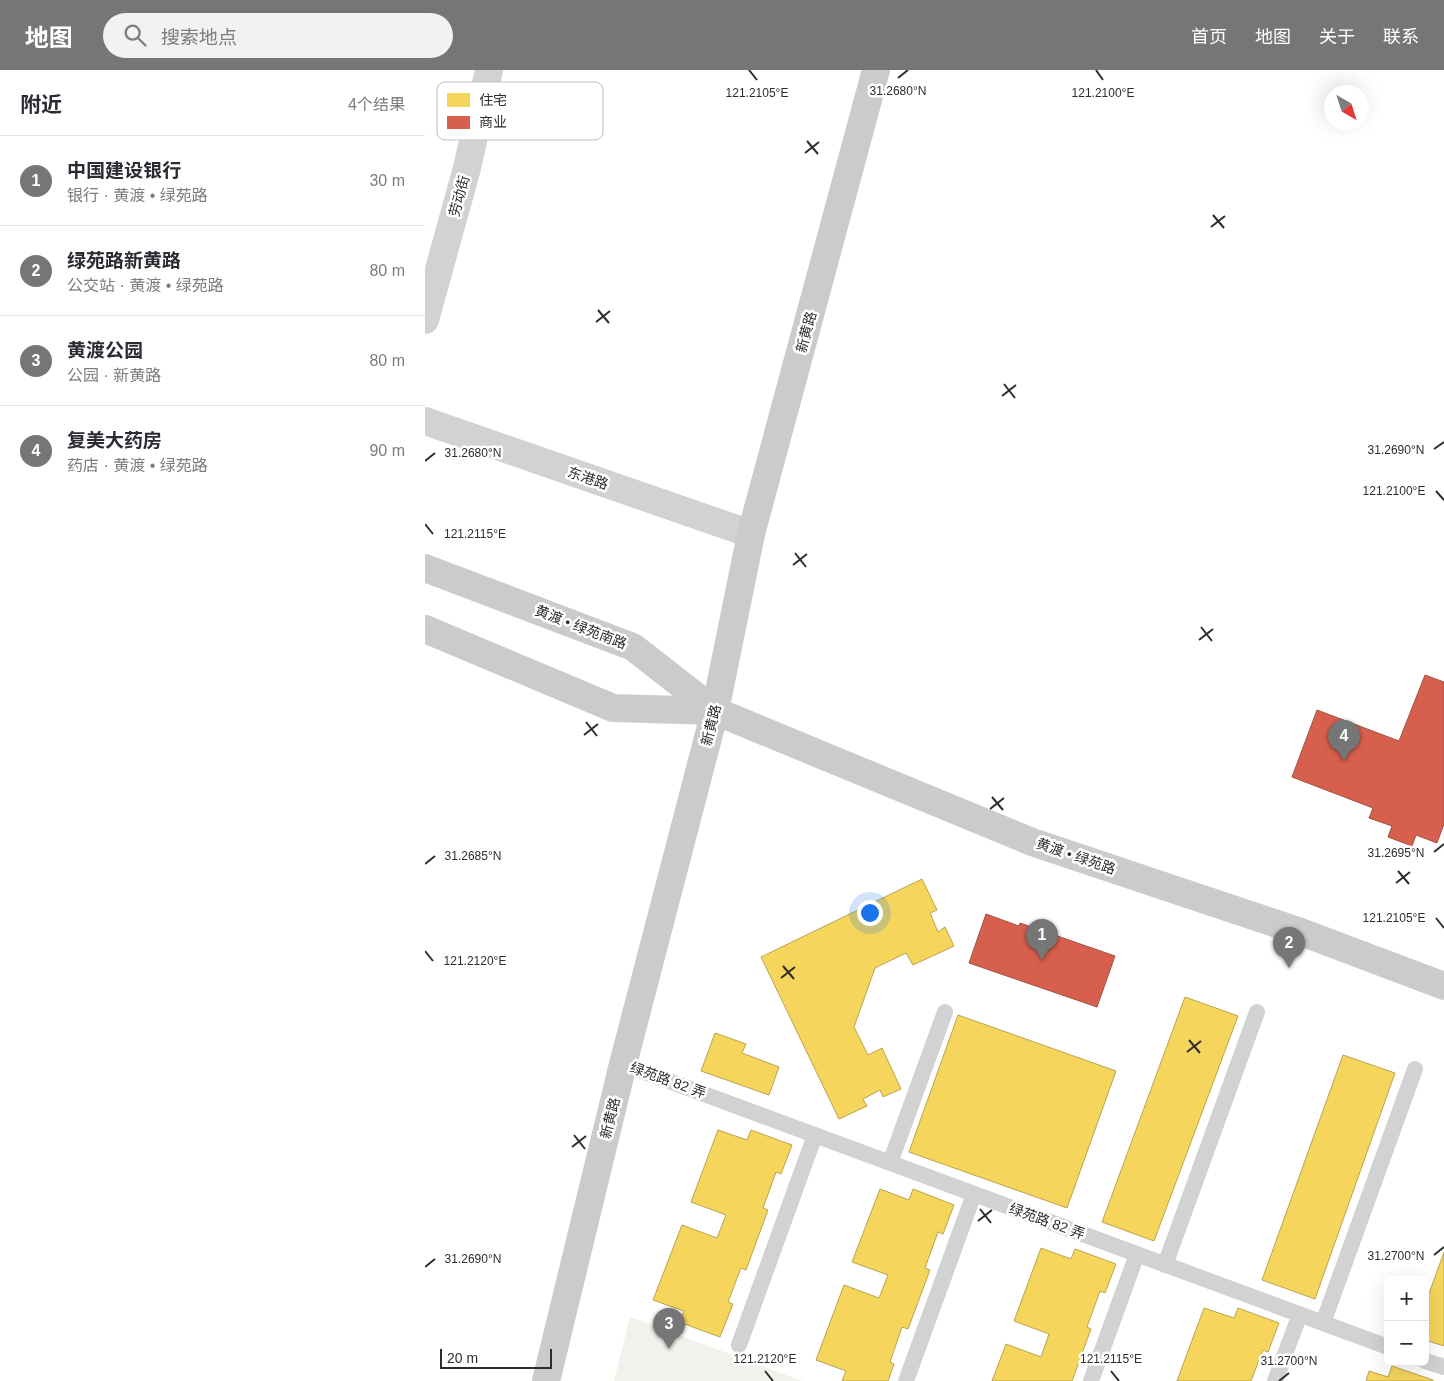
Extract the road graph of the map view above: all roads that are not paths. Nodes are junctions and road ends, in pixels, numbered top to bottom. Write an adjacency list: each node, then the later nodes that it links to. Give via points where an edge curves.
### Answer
1 (871, 72): 5 (street, 新黄路)
2 (473, 140): 3 (street, 劳动街)
3 (425, 320)
4 (425, 421): 5 (street, 东港路)
5 (751, 534): 8 (street, 新黄路)
6 (425, 568): 8 (street, 黄渡 • 绿苑南路, via 633,647)
7 (425, 629): 8 (street, via 613,708)
8 (715, 711): 9 (street, 黄渡 • 绿苑路, via 1033,842 1301,932); 12 (street, 新黄路)
9 (1444, 986)
10 (945, 1012): 15 (lane)
11 (1257, 1012): 18 (lane)
12 (623, 1064): 14 (lane, 绿苑路 82 弄); 25 (street, 新黄路)
13 (1415, 1069): 20 (lane)
14 (815, 1135): 15 (lane, 绿苑路 82 弄); 21 (lane)
15 (891, 1163): 16 (lane, 绿苑路 82 弄)
16 (974, 1194): 17 (lane, 绿苑路 82 弄); 26 (lane)
17 (1137, 1254): 18 (lane, 绿苑路 82 弄); 27 (lane)
18 (1165, 1265): 19 (lane, 绿苑路 82 弄)
19 (1300, 1314): 20 (lane, 绿苑路 82 弄); 28 (lane)
20 (1323, 1323): 22 (lane, 绿苑路 82 弄)
21 (739, 1346)
22 (1384, 1346)
23 (1429, 1362): 24 (lane)
24 (1444, 1368)
25 (546, 1381)
26 (906, 1381)
27 (1091, 1381)
28 (1275, 1381)

